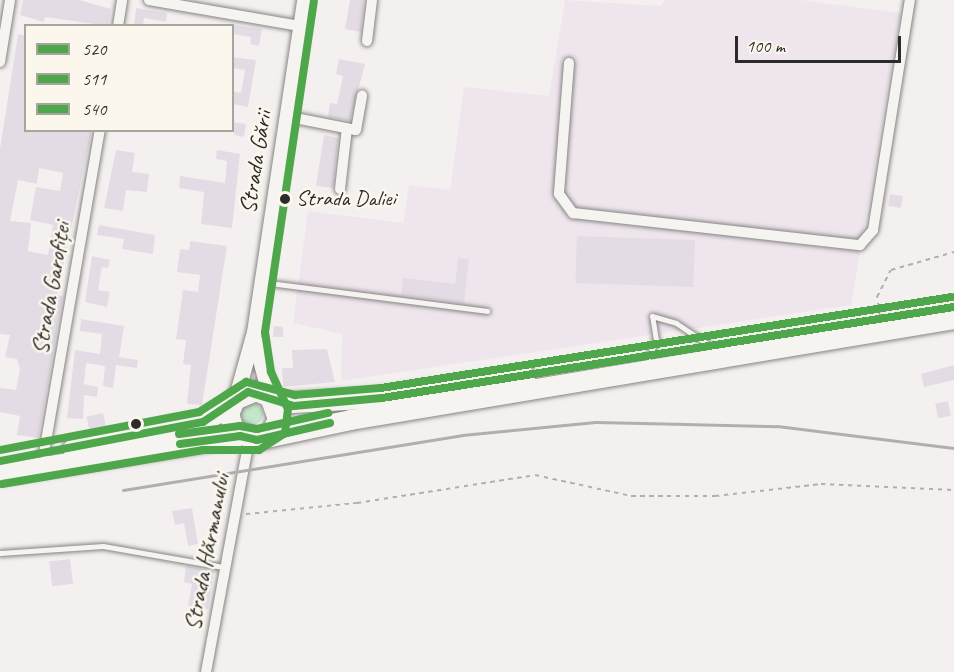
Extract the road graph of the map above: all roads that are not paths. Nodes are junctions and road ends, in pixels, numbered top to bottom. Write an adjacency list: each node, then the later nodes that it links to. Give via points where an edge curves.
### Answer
1 (10, 0): 10 (street)
2 (122, 0): 7 (street)
3 (149, 0): 8 (street)
4 (304, 0): 8 (main road, Strada Gării)
5 (372, 0): 9 (street)
6 (910, 0): 11 (street, via 873,230 860,245 573,213 559,194)
7 (118, 24)
8 (300, 26): 13 (main road, Strada Gării)
9 (367, 41)
10 (0, 62)
11 (569, 63)
12 (362, 96): 14 (street, via 356,130)
13 (285, 116): 14 (street); 17 (main road, Strada Gării)
14 (348, 128): 16 (street)
15 (100, 132): 28 (street, Strada Garofiței)
16 (340, 189)
17 (261, 281): 19 (lane); 21 (main road, Strada Gării)
18 (954, 307): 22 (highway)
19 (487, 311)
20 (954, 319): 26 (highway)
21 (254, 332): 24 (main road); 25 (main road)
22 (712, 347): 23 (highway); 23 (lane, via 676,323 652,316 656,340)
23 (648, 358): 24 (highway, via 382,398)
24 (272, 400): 25 (highway, via 256,391); 26 (highway, via 278,419)
25 (233, 403): 27 (highway, via 230,423); 28 (highway, via 203,422)
26 (271, 434): 27 (highway)
27 (244, 438): 30 (highway); 32 (street, Strada Hărmanului)
28 (44, 453): 29 (highway)
29 (0, 460)
30 (0, 474)
31 (0, 553): 32 (lane, via 104,546)
32 (223, 567): 33 (street, Strada Hărmanului)
33 (206, 672)

